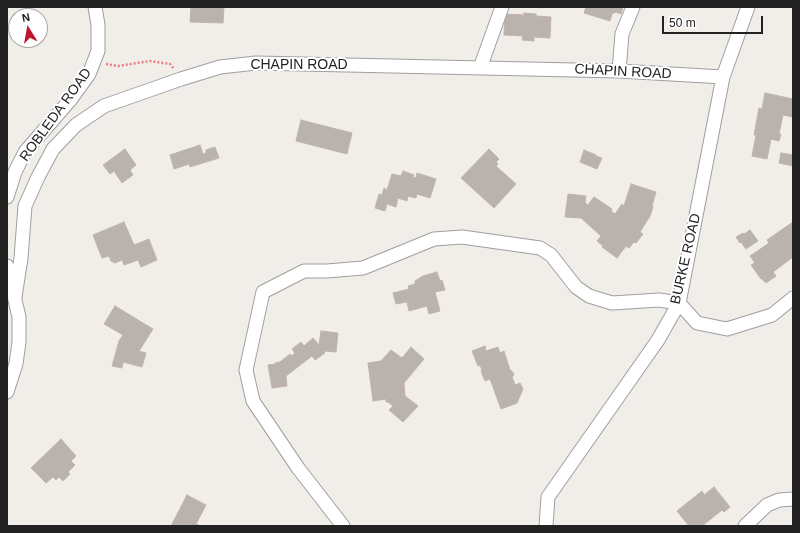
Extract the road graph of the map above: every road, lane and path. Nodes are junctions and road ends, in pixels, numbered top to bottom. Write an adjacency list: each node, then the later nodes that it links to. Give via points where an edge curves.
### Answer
1 (95, 7): 5 (street, ROBLEDA ROAD, via 98,50)
2 (502, 7): 6 (street)
3 (633, 7): 7 (street, via 622,34)
4 (748, 7): 8 (street, BURKE ROAD)
5 (95, 58): 9 (path, via 102,63 118,66 150,61 170,64); 10 (street, ROBLEDA ROAD, via 89,74 71,99 25,152)
6 (480, 68): 7 (street, CHAPIN ROAD); 9 (street, CHAPIN ROAD, via 256,63 220,67)
7 (619, 71): 8 (street, CHAPIN ROAD)
8 (723, 77): 14 (street, BURKE ROAD)
9 (181, 79): 12 (street, CHAPIN ROAD, via 104,106 76,125 53,149 26,206)
10 (7, 197)
11 (7, 266): 12 (street)
12 (15, 297): 15 (street, via 19,317 19,342 16,364)
13 (793, 298): 14 (street, via 772,315 727,329 697,323)
14 (678, 303): 17 (street, via 658,300 612,303 595,298 576,287 551,255 540,248 462,237 434,239 363,268 304,271 263,292 246,370 253,401 298,468); 18 (street, BURKE ROAD, via 658,340 548,497)
15 (7, 392)
16 (793, 499): 19 (street, via 779,500 767,505)
17 (343, 526)
18 (546, 526)
19 (745, 526)

